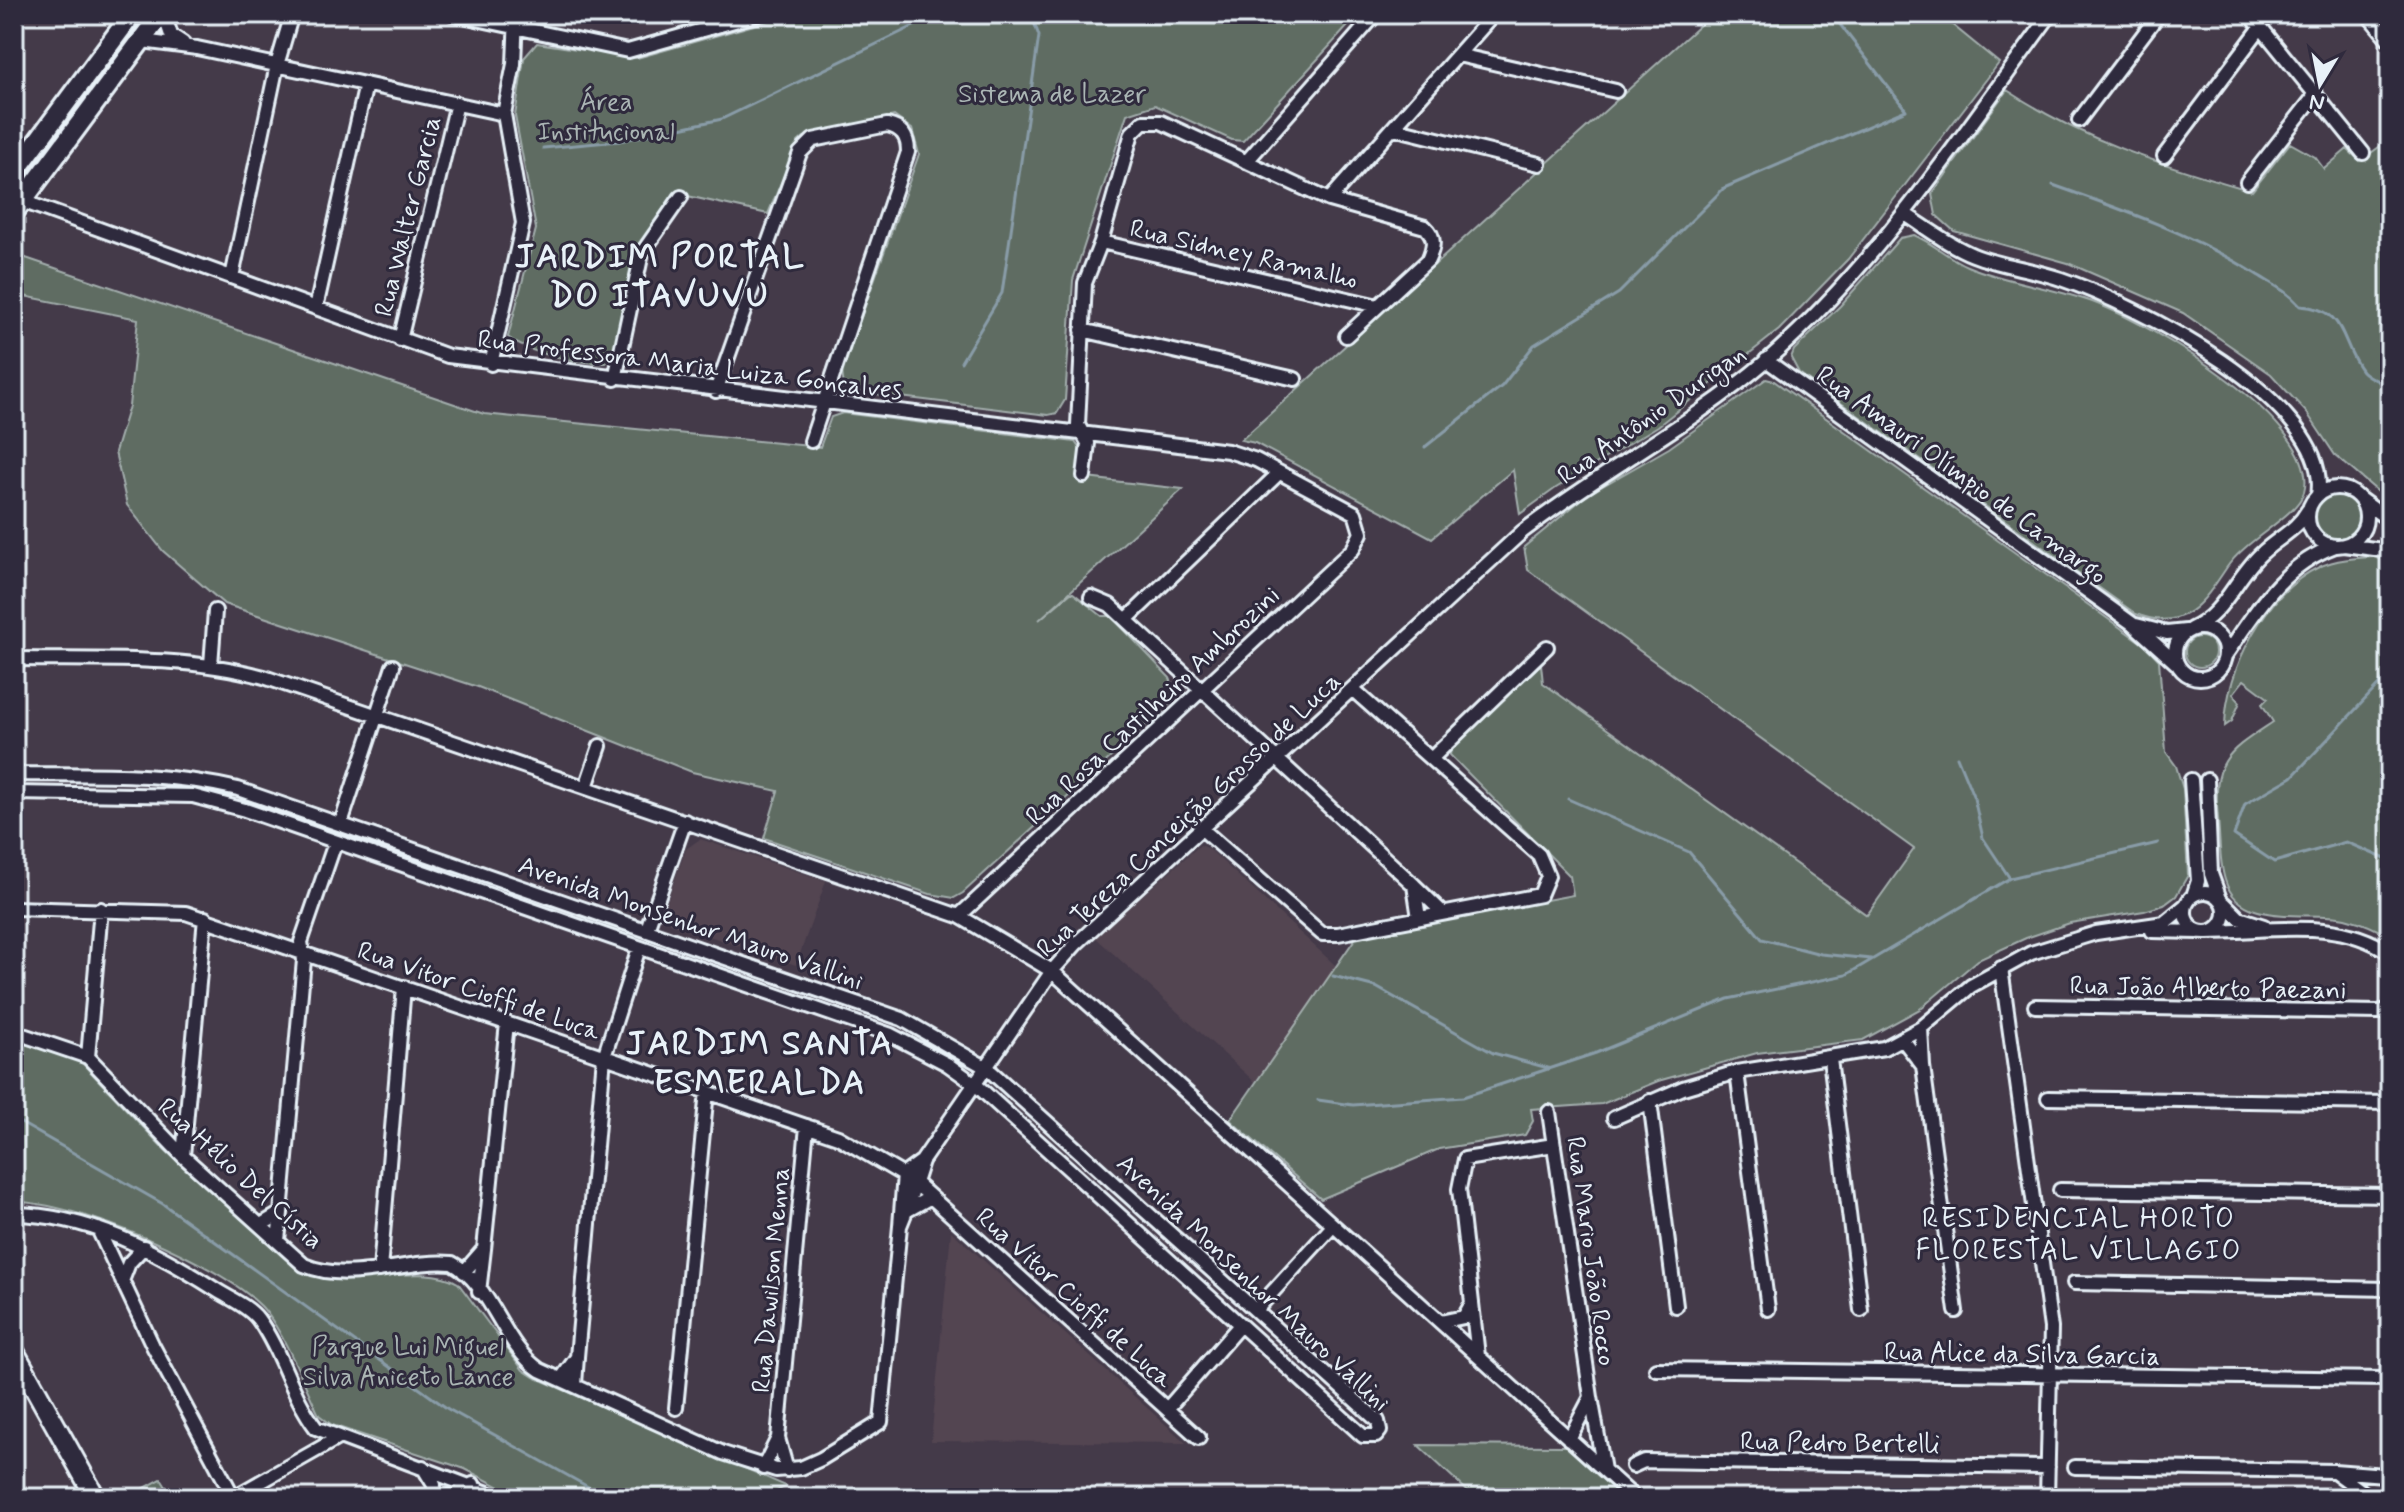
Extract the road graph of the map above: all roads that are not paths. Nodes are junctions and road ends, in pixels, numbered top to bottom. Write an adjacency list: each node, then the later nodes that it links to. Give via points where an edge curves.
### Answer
1 (113, 14): 18 (street, via 117,20)
2 (132, 14): 18 (main road)
3 (292, 14): 21 (street)
4 (453, 14): 14 (street)
5 (759, 14): 13 (street)
6 (1376, 14): 31 (street)
7 (1494, 14): 20 (street)
8 (2051, 14): 38 (street, Rua Antônio Durigan)
9 (2159, 14): 27 (street)
10 (2250, 14): 15 (street)
11 (2367, 14): 17 (street)
12 (159, 17): 16 (main road); 19 (street, via 180,42)
13 (723, 20): 14 (street, via 628,51)
14 (516, 21): 26 (street)
15 (2261, 27): 24 (street); 30 (street)
16 (142, 41): 18 (main road); 19 (street); 37 (main road)
17 (2390, 41)
18 (110, 46): 33 (main road)
19 (197, 48): 21 (street)
20 (1458, 55): 23 (street); 28 (street)
21 (277, 65): 22 (street); 40 (street)
22 (366, 84): 25 (street); 42 (street)
23 (1616, 91)
24 (2316, 94): 29 (street); 34 (street)
25 (457, 103): 26 (street); 45 (street, Rua Walter Garcia)
26 (504, 114): 47 (street, via 523,223)
27 (2079, 120)
28 (1393, 128): 32 (street); 36 (street)
29 (2363, 153)
30 (2164, 156)
31 (1246, 162): 36 (street); 39 (street, via 1161,122 1143,122 1132,133)
32 (1539, 164)
33 (14, 173)
34 (2247, 182)
35 (681, 197): 48 (street, via 642,253)
36 (1329, 200): 41 (street, via 1432,233 1428,260)
37 (18, 206): 40 (street, Rua Professora Maria Luiza Gonçalves)
38 (1905, 214): 46 (street, Rua Antônio Durigan, via 1831,298); 56 (street, via 1971,254 2108,297 2211,353 2247,380 2304,441 2314,459)
39 (1101, 242): 41 (street, Rua Sidney Ramalho); 43 (street, via 1085,283)
40 (232, 277): 42 (street, Rua Professora Maria Luiza Gonçalves)
41 (1378, 306): 44 (street)
42 (316, 308): 45 (street, Rua Professora Maria Luiza Gonçalves)
43 (1082, 330): 49 (street); 52 (street)
44 (1346, 336)
45 (400, 340): 47 (street, Rua Professora Maria Luiza Gonçalves)
46 (1766, 360): 61 (street, Rua Antônio Durigan, via 1688,420); 67 (street, Rua Amauri Olímpio de Camargo)
47 (491, 364): 48 (street, Rua Professora Maria Luiza Gonçalves)
48 (615, 379): 50 (street, Rua Professora Maria Luiza Gonçalves)
49 (1295, 379)
50 (716, 391): 51 (street, Rua Professora Maria Luiza Gonçalves); 51 (street, via 800,153 813,140 895,127 906,136 908,152)
51 (824, 402): 52 (street, Rua Professora Maria Luiza Gonçalves); 53 (street)
52 (1081, 433): 54 (street, Rua Professora Maria Luiza Gonçalves, via 1243,454); 55 (street, via 1088,443)
53 (811, 441)
54 (1279, 473): 59 (street, Rua Professora Maria Luiza Gonçalves); 66 (street)
55 (1084, 476)
56 (2318, 495): 57 (street, via 2338,488); 58 (street)
57 (2358, 497): 60 (street); 62 (street, via 2364,526 2358,537)
58 (2310, 507): 62 (street, via 2314,535); 68 (street, via 2292,530 2252,563 2212,615)
59 (1360, 520): 76 (street, Rua Rosa Castilheiro Ambrozini, via 1360,539 1353,549)
60 (2390, 521)
61 (1522, 532): 75 (street, Rua Tereza Conceição Grosso de Luca)
62 (2338, 545): 63 (street); 70 (street, via 2285,574)
63 (2390, 551)
64 (1091, 597): 66 (street)
65 (215, 611): 73 (street)
66 (1126, 620): 76 (street)
67 (2133, 624): 68 (street, Rua Amauri Olímpio de Camargo, via 2167,633); 72 (street, Rua Amauri Olímpio de Camargo)
68 (2189, 630): 70 (street, via 2206,628 2217,634); 72 (street, via 2176,643)
69 (1547, 647): 80 (street)
70 (2225, 656): 72 (street, via 2217,671 2202,678 2186,674)
71 (14, 659): 73 (street)
72 (2176, 663)
73 (211, 665): 77 (street)
74 (393, 666): 77 (street)
75 (1352, 689): 79 (street, Rua Tereza Conceição Grosso de Luca); 80 (street)
76 (1199, 690): 79 (street); 96 (street, Rua Rosa Castilheiro Ambrozini)
77 (377, 714): 84 (street); 87 (street)
78 (600, 746): 84 (street)
79 (1276, 757): 88 (street, Rua Tereza Conceição Grosso de Luca); 90 (street)
80 (1431, 759): 95 (street, via 1539,855 1548,876 1545,890 1534,897)
81 (14, 774): 87 (street, Avenida Monsenhor Mauro Vallini, via 196,779)
82 (2191, 780): 91 (street, via 2198,876)
83 (2207, 780): 92 (street, via 2211,874)
84 (586, 787): 86 (street)
85 (14, 793): 89 (street, Avenida Monsenhor Mauro Vallini, via 193,796)
86 (685, 821): 96 (street); 99 (street)
87 (341, 823): 99 (street, Avenida Monsenhor Mauro Vallini)
88 (1202, 829): 98 (street, via 1322,934); 107 (street, Rua Tereza Conceição Grosso de Luca)
89 (335, 843): 103 (street, Avenida Monsenhor Mauro Vallini); 104 (street, via 301,942)
90 (1414, 885): 95 (street); 98 (street)
91 (2190, 900): 92 (street, via 2205,892); 100 (street, via 2170,921); 102 (street, via 2188,922)
92 (2222, 901): 101 (street, via 2247,922); 102 (street, via 2222,924)
93 (14, 908): 94 (street, Rua Vitor Cioffi de Luca)
94 (101, 909): 97 (street, Rua Vitor Cioffi de Luca, via 168,910); 115 (street, via 91,1037)
95 (1443, 913): 98 (street)
96 (959, 916): 107 (street)
97 (205, 918): 104 (street, Rua Vitor Cioffi de Luca); 128 (street)
98 (1419, 918)
99 (647, 929): 119 (street, Avenida Monsenhor Mauro Vallini, via 902,1019)
100 (2129, 929): 102 (street); 106 (street, via 2077,938)
101 (2287, 929): 102 (street); 105 (street, via 2342,932)
102 (2204, 932)
103 (639, 948): 116 (street); 121 (street, Avenida Monsenhor Mauro Vallini, via 891,1035)
104 (303, 952): 108 (street, Rua Vitor Cioffi de Luca); 140 (street)
105 (2390, 953)
106 (2001, 968): 112 (street); 169 (street, via 2051,1328)
107 (1052, 971): 119 (street, Rua Tereza Conceição Grosso de Luca); 144 (street)
108 (404, 987): 111 (street, Rua Vitor Cioffi de Luca); 149 (street)
109 (2035, 1006): 110 (street, Rua João Alberto Paezani)
110 (2386, 1011)
111 (507, 1023): 116 (street, Rua Vitor Cioffi de Luca); 148 (street)
112 (1921, 1028): 114 (street); 118 (street)
113 (14, 1032): 115 (street, Rua Hélio Del Cístia)
114 (1903, 1040): 117 (street); 118 (street)
115 (85, 1055): 130 (street, Rua Hélio Del Cístia)
116 (604, 1057): 122 (street, Rua Vitor Cioffi de Luca); 167 (street)
117 (1830, 1059): 120 (street); 159 (street)
118 (1923, 1066): 160 (street)
119 (987, 1068): 121 (street, Rua Tereza Conceição Grosso de Luca); 158 (street, Avenida Monsenhor Mauro Vallini)
120 (1737, 1072): 124 (street); 157 (street)
121 (975, 1084): 133 (street, Rua Tereza Conceição Grosso de Luca); 163 (street, Avenida Monsenhor Mauro Vallini)
122 (707, 1091): 129 (street, Rua Vitor Cioffi de Luca); 176 (street, via 676,1408)
123 (2048, 1098): 125 (street)
124 (1650, 1101): 127 (street); 156 (street)
125 (2390, 1103)
126 (1549, 1112): 131 (street, Rua Mario João Rocco)
127 (1614, 1118)
128 (185, 1121): 130 (street); 132 (street)
129 (807, 1126): 134 (street, Rua Vitor Cioffi de Luca, via 861,1148); 178 (street, Rua Dawilson Menna)
130 (171, 1143): 132 (street, Rua Hélio Del Cístia)
131 (1554, 1145): 155 (street, via 1465,1159 1459,1189); 173 (street, Rua Mario João Rocco)
132 (183, 1156): 142 (street, Rua Hélio Del Cístia)
133 (922, 1161): 134 (street, Rua Tereza Conceição Grosso de Luca); 135 (street, Rua Tereza Conceição Grosso de Luca)
134 (904, 1174): 135 (street, Rua Vitor Cioffi de Luca); 143 (street, Rua Tereza Conceição Grosso de Luca)
135 (917, 1184): 138 (street, Rua Vitor Cioffi de Luca); 139 (street, Rua Tereza Conceição Grosso de Luca)
136 (2060, 1190): 137 (street)
137 (2390, 1195)
138 (931, 1197): 139 (street); 174 (street, Rua Vitor Cioffi de Luca)
139 (906, 1211): 143 (street, Rua Tereza Conceição Grosso de Luca)
140 (281, 1213): 142 (street); 146 (street)
141 (16, 1215): 145 (street, via 50,1215)
142 (261, 1225): 146 (street, Rua Hélio Del Cístia)
143 (900, 1226): 185 (street, Rua Tereza Conceição Grosso de Luca, via 883,1417 876,1428 821,1459)
144 (1332, 1227): 158 (street); 162 (street)
145 (98, 1229): 147 (street); 151 (street)
146 (278, 1240): 149 (street, Rua Hélio Del Cístia, via 314,1270)
147 (144, 1247): 151 (street); 177 (street, via 251,1312 309,1418 316,1428)
148 (484, 1249): 150 (street); 154 (street)
149 (380, 1270): 150 (street, Rua Hélio Del Cístia, via 452,1263)
150 (464, 1272): 154 (street)
151 (122, 1281): 190 (street)
152 (2074, 1283): 153 (street)
153 (2390, 1289)
154 (479, 1292): 170 (street, via 528,1362)
155 (1472, 1303): 161 (street); 166 (street)
156 (1676, 1306)
157 (1768, 1309)
158 (1256, 1310): 163 (street, Avenida Monsenhor Mauro Vallini, via 1378,1421 1376,1436 1363,1436)
159 (1861, 1310)
160 (1956, 1311)
161 (1464, 1317): 162 (street); 164 (street)
162 (1440, 1322): 164 (street)
163 (1240, 1325): 174 (street)
164 (1454, 1334): 166 (street)
165 (14, 1351): 192 (main road)
166 (1478, 1356): 180 (street)
167 (577, 1357): 170 (street); 172 (street)
168 (1656, 1369): 169 (street, Rua Alice da Silva Garcia)
169 (2049, 1375): 171 (street, Rua Alice da Silva Garcia); 183 (street)
170 (561, 1379): 172 (street)
171 (2389, 1380)
172 (575, 1384): 176 (street)
173 (1591, 1397): 175 (street, Rua Mario João Rocco); 180 (street, Rua Mario João Rocco)
174 (1167, 1409): 179 (street, Rua Vitor Cioffi de Luca)
175 (1594, 1420): 180 (street, via 1590,1441); 186 (street, Rua Mario João Rocco)
176 (668, 1428): 185 (street)
177 (338, 1438): 182 (street); 190 (street)
178 (778, 1438): 185 (street, Rua Dawilson Menna); 185 (street, Rua Dawilson Menna)
179 (1199, 1438)
180 (1573, 1442): 186 (street)
181 (1633, 1466): 183 (street, Rua Pedro Bertelli, via 1644,1461)
182 (423, 1467): 189 (street); 193 (street, via 434,1485)
183 (2048, 1467): 197 (street)
184 (2075, 1467): 187 (street)
185 (775, 1469)
186 (1604, 1470): 196 (street)
187 (2334, 1471): 188 (street); 191 (street)
188 (2388, 1472): 191 (street)
189 (473, 1484): 194 (street); 195 (street)
190 (234, 1497)
191 (2367, 1497)
192 (96, 1498)
193 (433, 1498)
194 (448, 1498)
195 (501, 1498)
196 (1635, 1498)
197 (2047, 1498)

